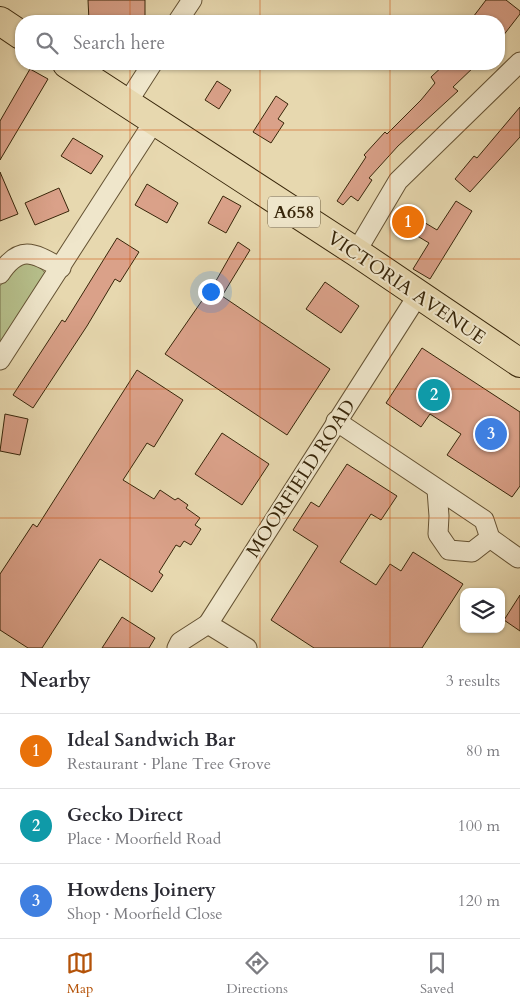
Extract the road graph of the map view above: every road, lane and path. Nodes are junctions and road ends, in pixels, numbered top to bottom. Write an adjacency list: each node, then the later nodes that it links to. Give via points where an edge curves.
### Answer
1 (192, 0): 2 (street)
2 (182, 15)
3 (0, 21): 4 (highway)
4 (15, 31)
5 (520, 62): 10 (street, via 398,181)
6 (75, 70): 8 (highway, VICTORIA AVENUE / A658)
7 (148, 70): 8 (street)
8 (127, 103): 9 (highway, VICTORIA AVENUE / A658)
9 (155, 120): 10 (highway, VICTORIA AVENUE / A658); 11 (street)
10 (356, 252): 13 (highway, VICTORIA AVENUE / A658)
11 (60, 268): 12 (street, via 39,256 19,254); 14 (street)
12 (0, 274)
13 (418, 295): 15 (highway, VICTORIA AVENUE / A658); 16 (street, MOORFIELD ROAD)
14 (0, 360)
15 (520, 363)
16 (336, 421): 17 (street); 20 (street, MOORFIELD ROAD)
17 (437, 490): 18 (street, via 484,520); 18 (street, via 438,534 449,550 472,552)
18 (490, 538): 19 (street)
19 (518, 558)
20 (208, 624): 21 (street, via 180,642); 22 (street)
21 (177, 648)
22 (247, 648)

